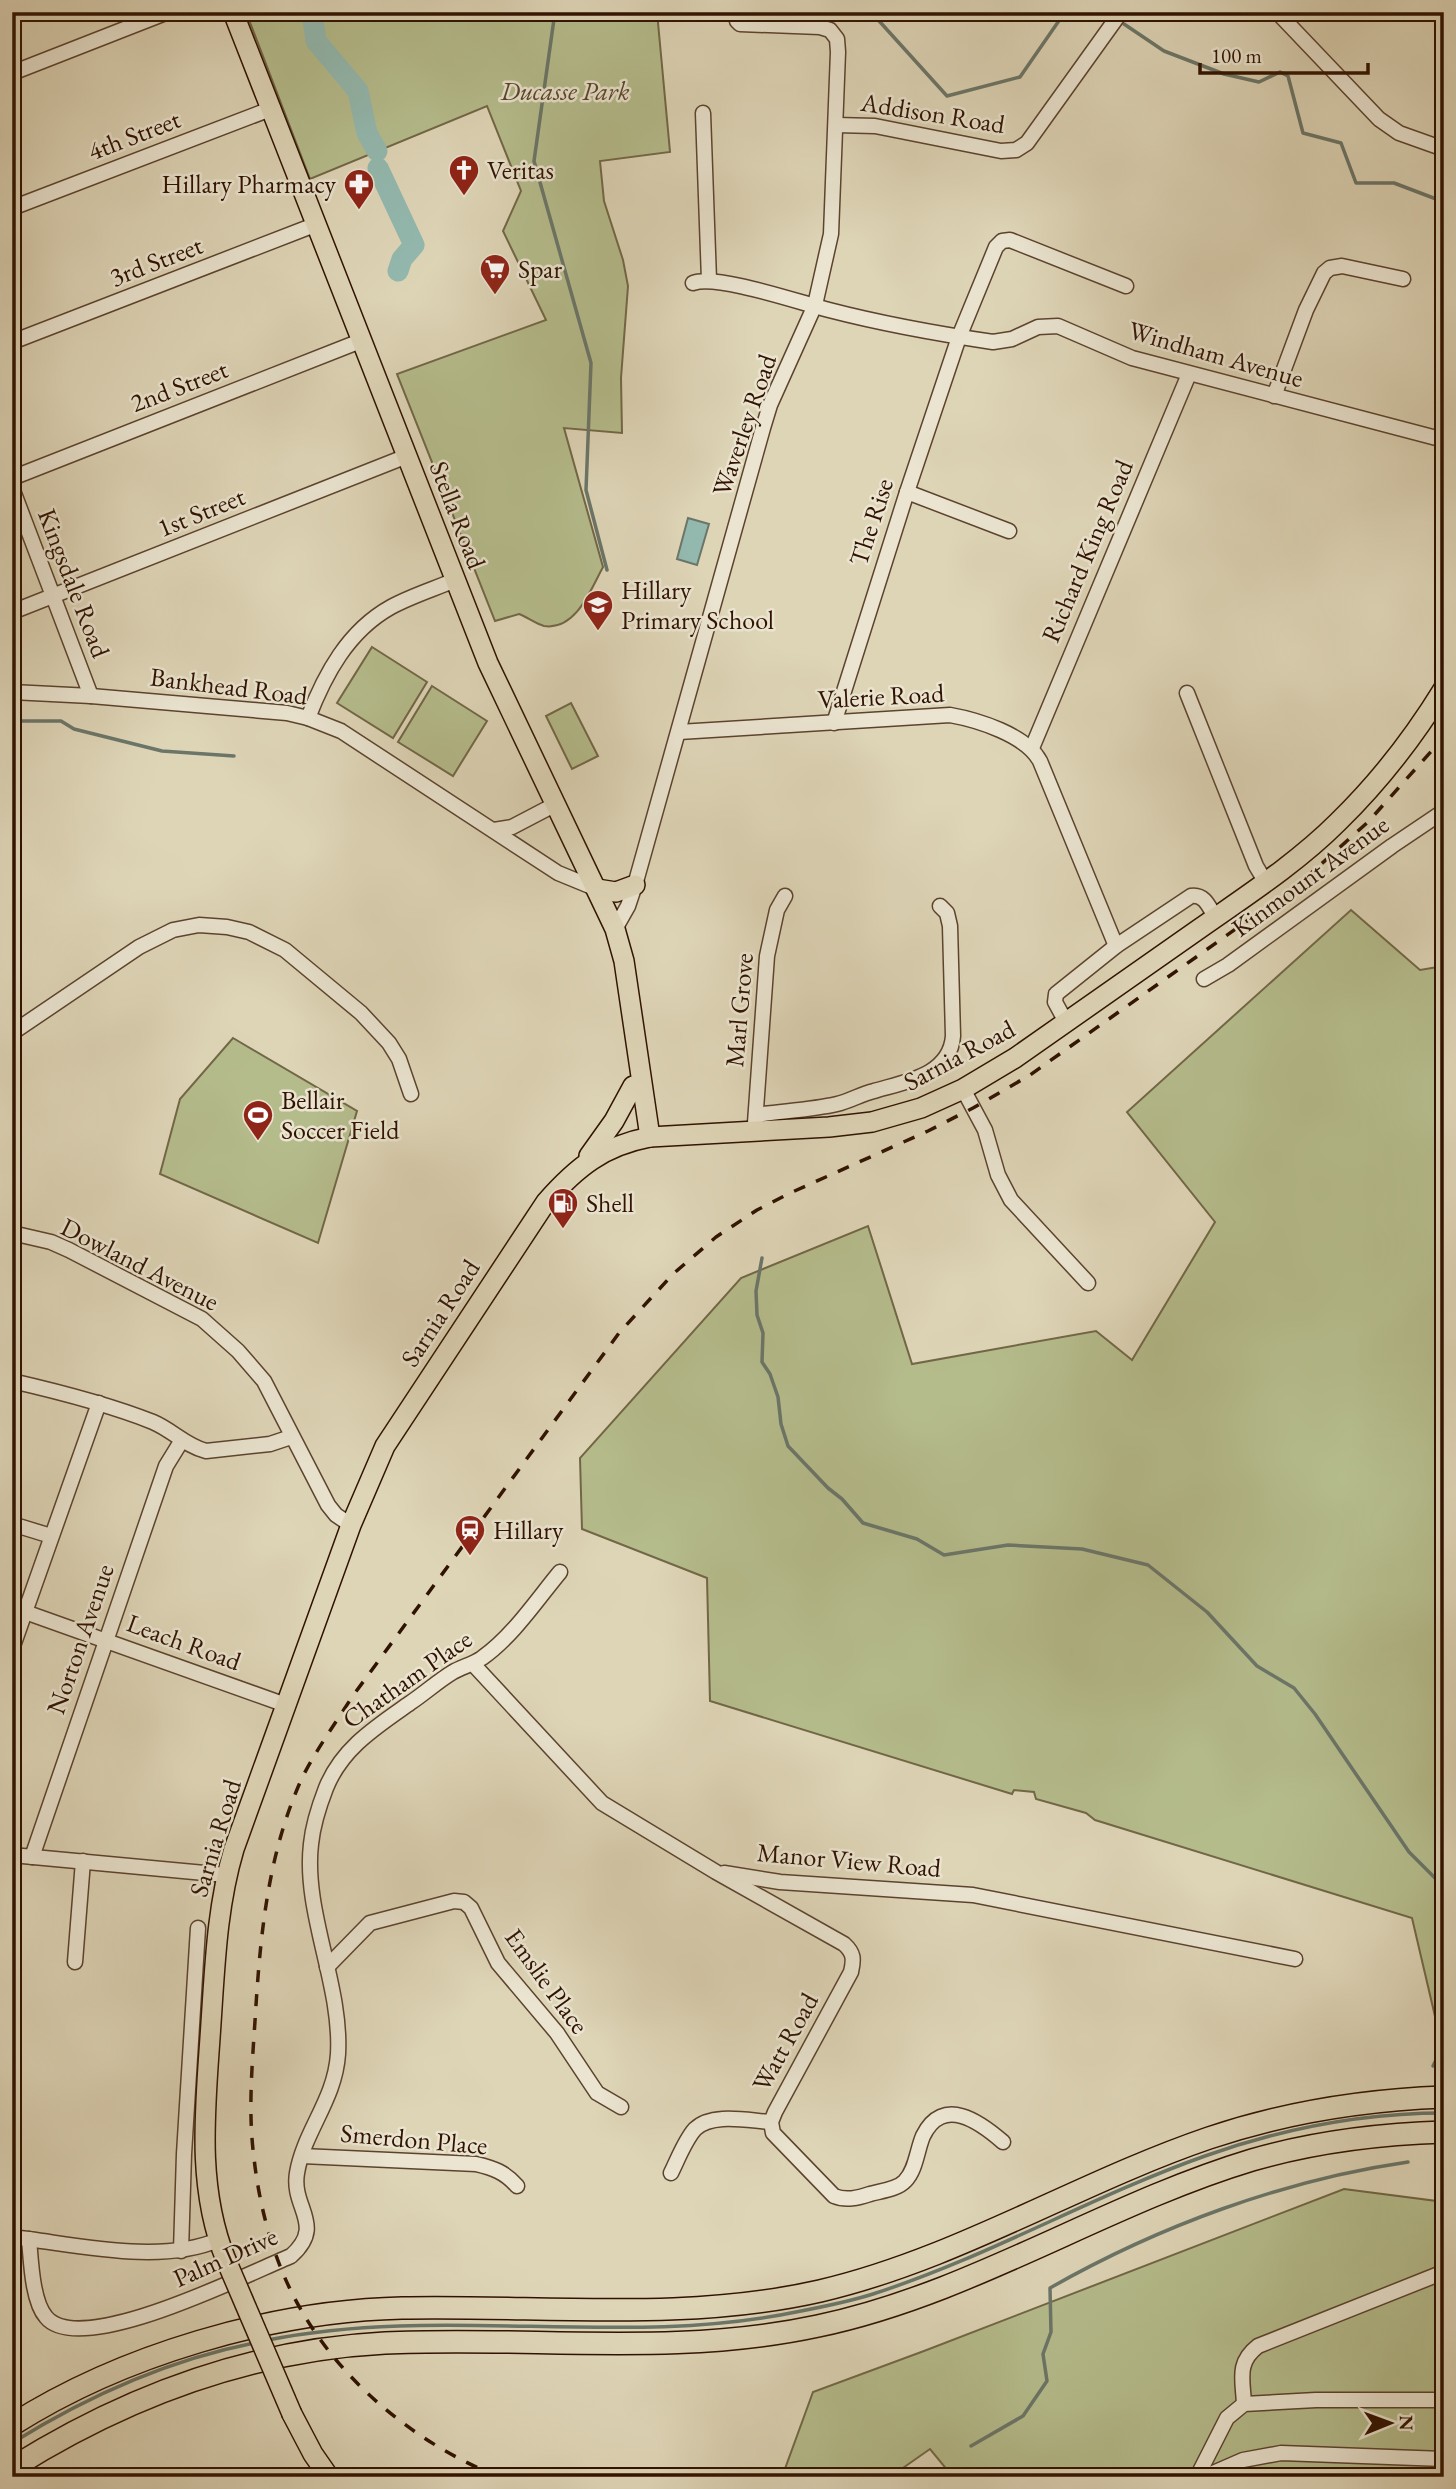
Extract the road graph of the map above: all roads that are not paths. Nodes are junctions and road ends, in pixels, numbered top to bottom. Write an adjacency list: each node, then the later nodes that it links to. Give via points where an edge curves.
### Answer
1 (168, 12): 6 (street)
2 (233, 12): 7 (main road, Stella Road)
3 (736, 12): 9 (street, Waverley Road, via 740,24 820,27 834,34 838,52)
4 (1121, 12): 9 (street, Addison Road, via 1027,143 1016,150 875,126)
5 (1277, 12): 10 (street, via 1379,119 1399,133)
6 (12, 73)
7 (273, 108): 11 (street, 4th Street); 12 (main road, Stella Road)
8 (703, 113): 14 (street)
9 (836, 124): 17 (street, Waverley Road, via 831,234)
10 (1444, 149)
11 (12, 208)
12 (317, 224): 19 (main road, Stella Road); 20 (street, 3rd Street)
13 (1403, 279): 22 (street, via 1342,266 1324,273)
14 (709, 280): 15 (street); 17 (street, Windham Avenue)
15 (693, 283)
16 (1126, 286): 18 (street, The Rise, via 1010,240 1002,241)
17 (815, 305): 18 (street, Windham Avenue); 38 (street, Waverley Road, via 770,405)
18 (959, 337): 21 (street, Windham Avenue, via 1003,342 1038,327 1058,326 1132,358); 27 (street, The Rise)
19 (363, 340): 24 (main road, Stella Road); 25 (street, 2nd Street)
20 (12, 342)
21 (1189, 374): 22 (street, Windham Avenue); 39 (street, Richard King Road)
22 (1274, 396): 23 (street, Windham Avenue)
23 (1444, 440)
24 (407, 456): 29 (main road, Stella Road); 30 (street, 1st Street)
25 (12, 478)
26 (12, 488): 30 (street, Kingsdale Road)
27 (907, 492): 28 (street); 37 (street, The Rise)
28 (1009, 531)
29 (455, 580): 36 (street, via 389,608 359,632 329,670); 40 (main road, Stella Road, via 488,663)
30 (53, 597): 31 (street, 1st Street); 35 (street, Kingsdale Road)
31 (12, 612)
32 (1444, 688): 43 (main road, Sarnia Road, via 1422,723 1338,823)
33 (12, 692): 35 (street, Bankhead Road)
34 (1187, 693): 43 (street)
35 (91, 696): 36 (street, Bankhead Road)
36 (309, 718): 42 (street, Bankhead Road, via 341,731)
37 (834, 723): 38 (street, Valerie Road); 39 (street, Valerie Road, via 950,715 978,722)
38 (679, 732): 44 (street, Waverley Road)
39 (1032, 748): 50 (street)
40 (556, 804): 42 (street, via 512,827); 45 (main road, Stella Road)
41 (1444, 811): 51 (street, Kinmount Avenue)
42 (494, 830): 45 (street, Bankhead Road, via 558,873)
43 (1265, 881): 48 (main road, Sarnia Road)
44 (635, 885): 45 (main road, via 616,892); 49 (street, Waverley Road)
45 (597, 889): 49 (main road, Stella Road)
46 (785, 896): 58 (street, Marl Grove, via 774,919 767,956)
47 (940, 906): 58 (street, via 950,926 950,1054 918,1079)
48 (1215, 917): 50 (street, via 1203,897 1191,897); 52 (main road, Sarnia Road)
49 (615, 929): 54 (main road, Stella Road)
50 (1116, 946): 52 (street, via 1056,994 1055,1002)
51 (1204, 979)
52 (1066, 1022): 56 (main road, Sarnia Road)
53 (12, 1032): 57 (street, via 139,947 173,930 227,927 285,950 360,1013 389,1043)
54 (634, 1033): 55 (main road, Stella Road); 59 (main road, Stella Road)
55 (633, 1086): 59 (main road, Stella Road); 60 (main road)
56 (963, 1089): 58 (main road, Sarnia Road, via 921,1108 872,1122); 62 (street, via 985,1130 1011,1200)
57 (411, 1094)
58 (755, 1123): 59 (main road, Sarnia Road)
59 (645, 1138): 60 (main road, Sarnia Road, via 609,1149)
60 (580, 1168): 68 (main road, Sarnia Road, via 546,1202 522,1236 385,1447)
61 (12, 1233): 65 (street, Dowland Avenue, via 69,1250 202,1318 264,1381)
62 (1088, 1283)
63 (12, 1381): 64 (street)
64 (99, 1403): 66 (street, via 161,1425); 69 (street)
65 (291, 1437): 66 (street, via 219,1451 196,1448); 68 (street, Dowland Avenue, via 328,1505)
66 (182, 1440): 72 (street, Norton Avenue, via 166,1466)
67 (12, 1524): 69 (street)
68 (351, 1525): 75 (main road, Sarnia Road)
69 (51, 1536): 71 (street)
70 (560, 1572): 74 (street, Chatham Place, via 516,1626)
71 (25, 1612): 72 (street, Leach Road); 73 (street)
72 (106, 1640): 75 (street, Leach Road); 77 (street, Norton Avenue)
73 (12, 1649)
74 (473, 1664): 79 (street, Manor View Road, via 593,1795); 84 (street, Chatham Place, via 453,1672 369,1730 327,1785 310,1847)
75 (286, 1704): 80 (main road, Sarnia Road)
76 (12, 1855): 77 (street)
77 (32, 1857): 78 (street)
78 (83, 1861): 80 (street); 83 (street)
79 (716, 1872): 82 (street, Manor View Road, via 780,1882 973,1895); 88 (street, Watt Road, via 852,1952 851,1972)
80 (226, 1875): 85 (main road, Sarnia Road)
81 (198, 1928): 85 (street)
82 (1295, 1959)
83 (75, 1962)
84 (327, 1967): 87 (street, Emslie Place, via 377,1920 464,1902 498,1963 552,2026 592,2087); 91 (street, Palm Drive, via 338,2036 337,2066 328,2099)
85 (203, 1999): 96 (main road, Sarnia Road, via 205,2157); 97 (street)
86 (1444, 2097): 101 (highway, via 1331,2107 1208,2138 938,2253 816,2291 765,2301 674,2308 398,2308 326,2315 166,2351 119,2369)
87 (621, 2107)
88 (771, 2122): 90 (street, Watt Road, via 774,2133 841,2199 901,2185 911,2173 923,2136 942,2117 966,2117); 92 (street, via 726,2119 703,2123 694,2130)
89 (1444, 2132): 103 (highway, via 1332,2142 1253,2160 1178,2187 949,2286 819,2326 673,2343 376,2344 296,2353 229,2368 175,2385 118,2411)
90 (1003, 2143)
91 (302, 2156): 93 (street, Smerdon Place, via 476,2164 502,2172); 95 (street, Palm Drive, via 296,2180 308,2229 301,2247 291,2256 180,2305 82,2329 55,2324 39,2304)
92 (671, 2173)
93 (517, 2186)
94 (12, 2237): 95 (street)
95 (29, 2239): 97 (street)
96 (218, 2240): 97 (street); 104 (main road, Sarnia Road, bridge, via 292,2414)
97 (181, 2251)
98 (1444, 2272): 100 (street, via 1258,2346 1242,2368)
99 (1444, 2400): 100 (street)
100 (1244, 2404): 105 (street, via 1227,2418)
101 (12, 2424)
102 (1444, 2459): 106 (street, via 1281,2453 1242,2459)
103 (12, 2468)
104 (329, 2477)
105 (1197, 2477)
106 (1204, 2477)

